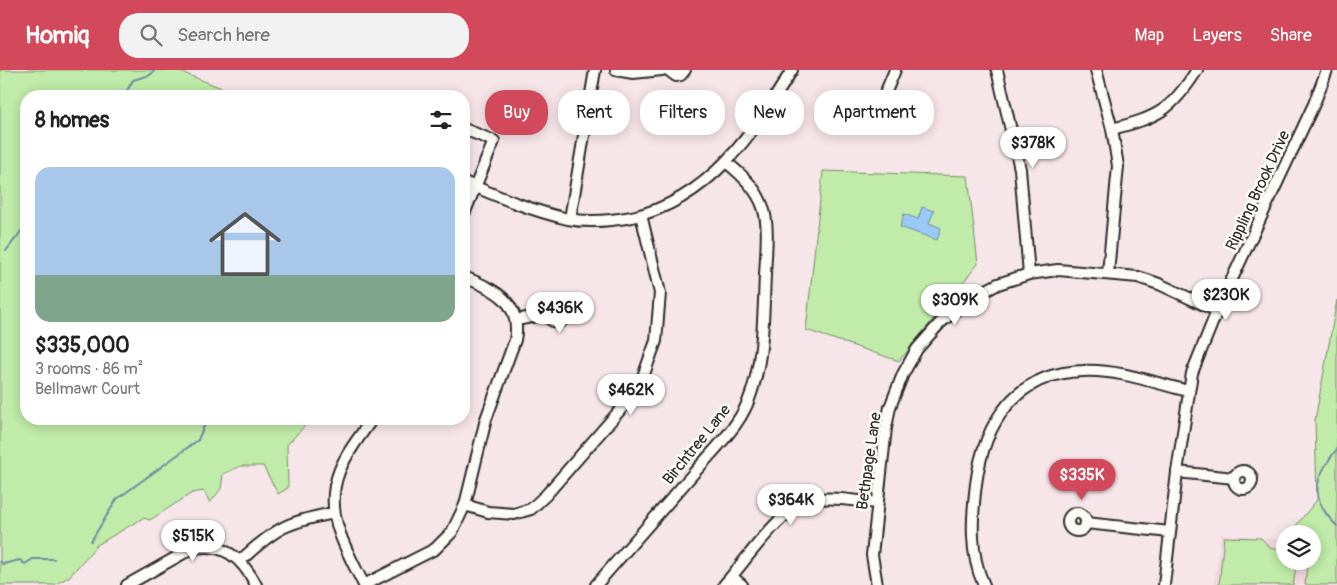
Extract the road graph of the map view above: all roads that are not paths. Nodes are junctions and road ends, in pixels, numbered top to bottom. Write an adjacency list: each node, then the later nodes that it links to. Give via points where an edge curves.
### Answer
1 (595, 70): 20 (street)
2 (616, 70): 3 (street, via 646,73)
3 (662, 70)
4 (668, 70): 5 (street, via 676,76)
5 (685, 70)
6 (792, 70): 15 (street, via 770,105)
7 (895, 70): 12 (street)
8 (997, 70): 22 (street, via 1019,162)
9 (1096, 70): 13 (street)
10 (1197, 70): 13 (street, via 1167,108 1148,120)
11 (1326, 70): 24 (street, Rippling Brook Drive, via 1312,108)
12 (887, 90)
13 (1112, 129): 21 (street, via 1118,166)
14 (470, 131): 17 (street, via 494,141)
15 (726, 162): 19 (street, via 690,194 664,208); 41 (street, Birchtree Lane, via 755,188 766,217 762,338 748,403 724,438)
16 (470, 185): 17 (street)
17 (475, 187): 18 (street); 20 (street)
18 (470, 199)
19 (641, 214): 20 (street, via 606,222); 32 (street, via 660,293 656,341 641,382 572,466 531,509 514,514 488,512)
20 (570, 219)
21 (1108, 273): 22 (street, Bethpage Lane, via 1058,270); 24 (street, Bethpage Lane, via 1159,284)
22 (1029, 274): 31 (street, Bethpage Lane, via 998,284 968,300 940,323 917,349 890,406)
23 (470, 280): 26 (street, via 497,292 509,304)
24 (1217, 311): 27 (street, Rippling Brook Drive)
25 (548, 314): 26 (street)
26 (516, 320): 32 (street, via 515,340 486,419)
27 (1188, 391): 29 (street, Rippling Brook Drive); 45 (street, via 1085,370 1049,376 1006,406 984,442 974,500 972,536)
28 (368, 425): 33 (street, via 339,472)
29 (1177, 472): 30 (street); 35 (street, Rippling Brook Drive)
30 (1234, 478)
31 (877, 503): 37 (street, via 823,499 798,504 784,515); 44 (street, Bethpage Lane, via 872,554)
32 (465, 505): 40 (street, via 452,532 435,549)
33 (334, 513): 36 (street, via 300,519 285,526); 40 (street, via 341,539)
34 (1086, 523): 35 (street)
35 (1170, 532): 46 (street, Rippling Brook Drive)
36 (241, 560): 38 (street, via 220,548 192,548); 39 (street)
37 (732, 576): 42 (street); 43 (street)
38 (127, 585)
39 (256, 585)
40 (364, 585)
41 (596, 585)
42 (724, 585)
43 (742, 585)
44 (876, 585)
45 (984, 585)
46 (1164, 585)

